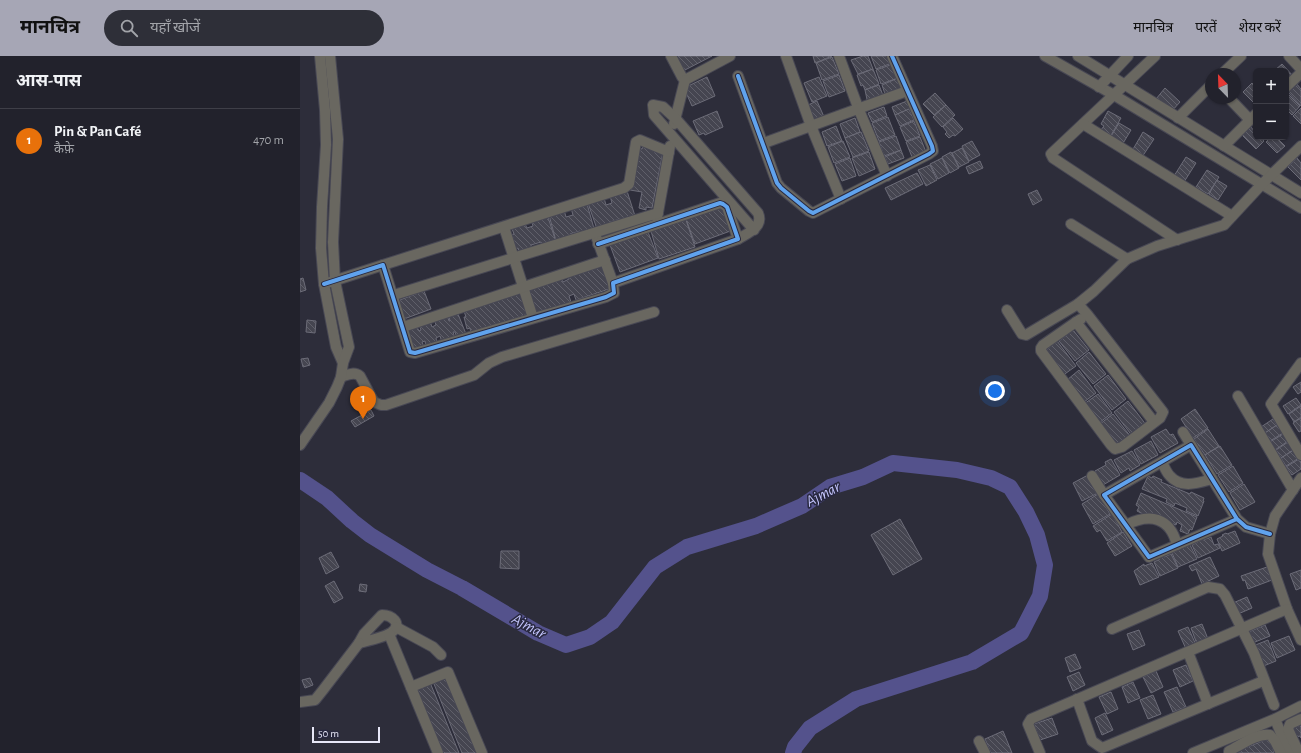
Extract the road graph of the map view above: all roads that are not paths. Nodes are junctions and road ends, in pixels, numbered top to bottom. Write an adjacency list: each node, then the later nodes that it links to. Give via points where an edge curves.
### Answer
1 (320, 56): 63 (street, via 326,145 321,228)
2 (330, 56): 61 (street, via 338,138 332,242)
3 (672, 56): 20 (street)
4 (730, 56): 14 (street)
5 (786, 56): 33 (street)
6 (839, 56): 28 (street)
7 (892, 56): 24 (street)
8 (1045, 56): 23 (street)
9 (1078, 56): 18 (street)
10 (1128, 56): 18 (street)
11 (1155, 56): 21 (street)
12 (1241, 56): 15 (street)
13 (1289, 56): 16 (street)
14 (717, 59): 20 (street)
15 (1228, 68)
16 (1301, 69)
17 (1301, 73): 22 (street)
18 (1109, 75): 21 (street); 23 (street)
19 (738, 76): 35 (street)
20 (685, 80): 31 (street)
21 (1124, 84): 26 (street); 30 (street)
22 (1289, 84)
23 (1099, 87): 26 (street)
24 (907, 91): 28 (street); 40 (street, via 933,151)
25 (1205, 91): 30 (street)
26 (1114, 95): 32 (street); 41 (street)
27 (1237, 104): 29 (street)
28 (859, 110): 33 (street); 40 (street)
29 (1253, 117): 36 (street)
30 (1178, 118): 36 (street)
31 (676, 119): 34 (street); 34 (street, via 663,106 653,105 654,115); 42 (street)
32 (1083, 124): 48 (street); 55 (street, via 1052,152 1053,158)
33 (811, 126): 35 (street); 44 (street)
34 (672, 135): 38 (street); 45 (street)
35 (764, 143): 44 (street, via 777,183 809,211 813,213)
36 (1224, 146): 39 (street)
37 (1301, 146): 39 (street)
38 (669, 152): 47 (street); 51 (street, via 640,140 636,142 629,184 624,188)
39 (1272, 175): 41 (street); 43 (street)
40 (887, 176): 44 (street)
41 (1262, 184): 46 (street); 48 (street)
42 (738, 191): 45 (street); 52 (street, via 760,217 760,222)
43 (1301, 193)
44 (841, 199)
45 (728, 200): 52 (street)
46 (1301, 208)
47 (658, 213): 49 (street); 53 (street)
48 (1232, 216): 55 (street, via 1224,225)
49 (656, 224): 54 (street, via 723,204); 56 (street)
50 (1071, 224): 58 (street)
51 (504, 227): 57 (street); 60 (street)
52 (754, 230): 54 (street)
53 (594, 234): 56 (street); 57 (street)
54 (738, 239): 62 (street)
55 (1177, 240): 58 (street)
56 (598, 244): 59 (street)
57 (514, 258): 64 (street); 65 (street)
58 (1127, 259): 66 (street)
59 (605, 260): 62 (street); 64 (street)
60 (384, 265): 61 (street); 65 (street)
61 (335, 281): 63 (street); 75 (street, via 349,348)
62 (613, 283): 70 (street, via 614,293 606,297)
63 (324, 284): 75 (street, via 336,347)
64 (523, 287): 70 (street); 72 (street)
65 (394, 295): 72 (street)
66 (1078, 304): 67 (street, via 1026,335 1022,334); 69 (street)
67 (1007, 310)
68 (654, 312): 77 (street, via 502,357 474,375 386,405 374,402 357,373)
69 (1087, 314): 71 (street); 79 (street, via 1163,412)
70 (533, 318): 72 (street, via 415,353 410,352)
71 (1076, 322): 74 (street); 79 (street)
72 (403, 327)
73 (1036, 336): 74 (street)
74 (1044, 345): 79 (street, via 1041,351 1115,449 1122,447)
75 (343, 363): 77 (street)
76 (1301, 363): 83 (street, via 1271,404)
77 (341, 377): 81 (street, via 329,403)
78 (1238, 396): 88 (street)
79 (1154, 422)
80 (1183, 432): 82 (street)
81 (300, 445)
82 (1191, 445): 84 (street); 87 (street)
83 (1301, 455)
84 (1162, 462): 87 (street, via 1170,476 1179,482 1189,485); 89 (street)
85 (1092, 476): 89 (street)
86 (1301, 478): 88 (street)
87 (1212, 479): 90 (street)
88 (1293, 490): 92 (street, via 1275,516)
89 (1104, 495): 91 (street)
90 (1237, 519): 92 (street, via 1246,527); 93 (street)
91 (1126, 525): 93 (street, via 1136,520 1153,518 1170,527); 93 (street, via 1149,557)
92 (1270, 534): 94 (street, via 1268,554)
93 (1177, 545)
94 (1287, 609): 96 (street); 98 (street)
95 (1112, 629): 96 (street, via 1208,587 1220,589 1225,595)
96 (1241, 629): 100 (street); 102 (street, via 1254,653)
97 (392, 630): 99 (street, via 370,641); 99 (street, via 396,623 394,619 382,615); 101 (street, via 433,647); 103 (street)
98 (1301, 640)
99 (359, 643): 105 (street, via 314,700)
100 (1188, 652): 104 (street); 106 (street)
101 (441, 655)
102 (1263, 680): 106 (street); 107 (street)
103 (411, 687): 113 (street); 114 (street, via 448,673)
104 (1077, 699): 106 (street, via 1092,741 1102,748); 116 (street, via 1031,719 1028,724)
105 (300, 702)
106 (1208, 704)
107 (1274, 705)
108 (1301, 706): 109 (street)
109 (1275, 719): 112 (street); 119 (street)
110 (1301, 719): 120 (street, via 1290,724 1288,729)
111 (979, 741): 115 (street)
112 (1197, 752)
113 (438, 753)
114 (482, 753)
115 (985, 753)
116 (1040, 753)
117 (1229, 753): 118 (street, via 1266,734 1275,741)
118 (1281, 753)
119 (1289, 753)
120 (1299, 753)

